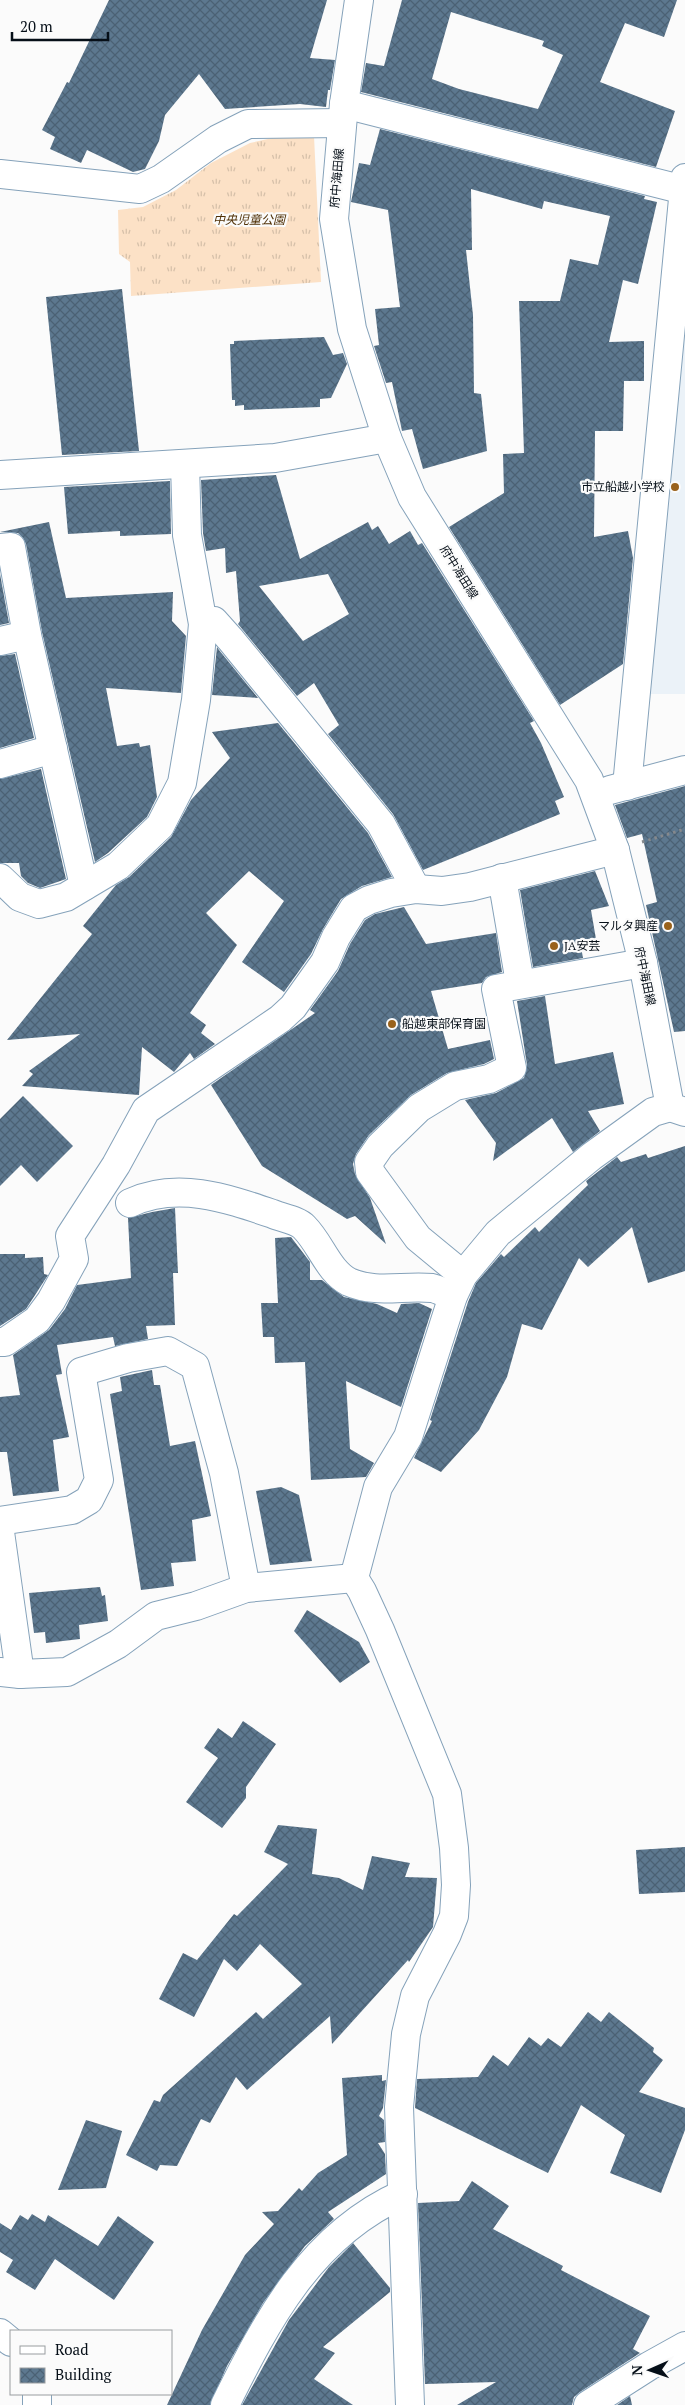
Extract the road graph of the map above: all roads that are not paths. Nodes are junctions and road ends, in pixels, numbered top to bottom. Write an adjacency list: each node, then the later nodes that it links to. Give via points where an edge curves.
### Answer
1 (358, 0): 2 (street, 府中海田線)
2 (343, 113): 3 (street, via 248,124 218,139 161,179 140,188); 4 (street); 5 (street, 府中海田線, via 334,219 352,329)
3 (0, 174)
4 (684, 184): 15 (street)
5 (387, 438): 6 (street, via 275,458); 16 (street, 府中海田線, via 412,497 589,780)
6 (185, 464): 7 (street); 9 (street, via 187,535)
7 (0, 475)
8 (0, 548): 10 (street, via 11,548)
9 (202, 624): 20 (street, via 196,700 182,783 160,826 118,866); 21 (street, via 214,621 381,824)
10 (27, 635): 11 (street); 12 (street)
11 (0, 642)
12 (53, 749): 13 (street); 20 (street)
13 (0, 764)
14 (685, 770): 15 (street)
15 (626, 786): 16 (street)
16 (594, 794): 17 (street, 府中海田線)
17 (616, 850): 19 (street); 22 (street, 府中海田線)
18 (0, 878): 20 (street, via 20,897 39,904 66,897)
19 (502, 878): 21 (street, via 442,891); 23 (street)
20 (84, 886)
21 (416, 889): 27 (street, via 391,893 354,908 325,962 293,1007 146,1110 116,1165 70,1236 74,1259 51,1300 37,1320)
22 (643, 962): 23 (street); 24 (street, 府中海田線)
23 (520, 983): 26 (street, via 496,989 512,1068 489,1079 454,1086 419,1108 380,1146 369,1162 370,1172)
24 (677, 1110): 26 (street, via 653,1112 592,1156 498,1233)
25 (130, 1203): 26 (street, via 146,1195 202,1193 302,1225 319,1244 336,1274 351,1282 391,1290)
26 (458, 1286): 30 (street, via 408,1437 378,1487)
27 (0, 1342)
28 (0, 1521): 31 (street, via 72,1510 89,1500 99,1480 81,1372 128,1358 168,1351 195,1366 224,1473)
29 (0, 1532): 32 (street)
30 (354, 1578): 31 (street); 33 (street, via 380,1630 447,1794 454,1848 454,1916 415,1996 406,2034 400,2106)
31 (246, 1588): 32 (street, via 156,1616 118,1644 67,1672)
32 (10, 1673)
33 (402, 2194): 37 (street, via 362,2218 330,2243 299,2276 255,2344); 38 (street)
34 (0, 2333): 35 (street)
35 (10, 2341)
36 (685, 2346): 39 (street)
37 (225, 2405)
38 (410, 2405)
39 (588, 2405)

